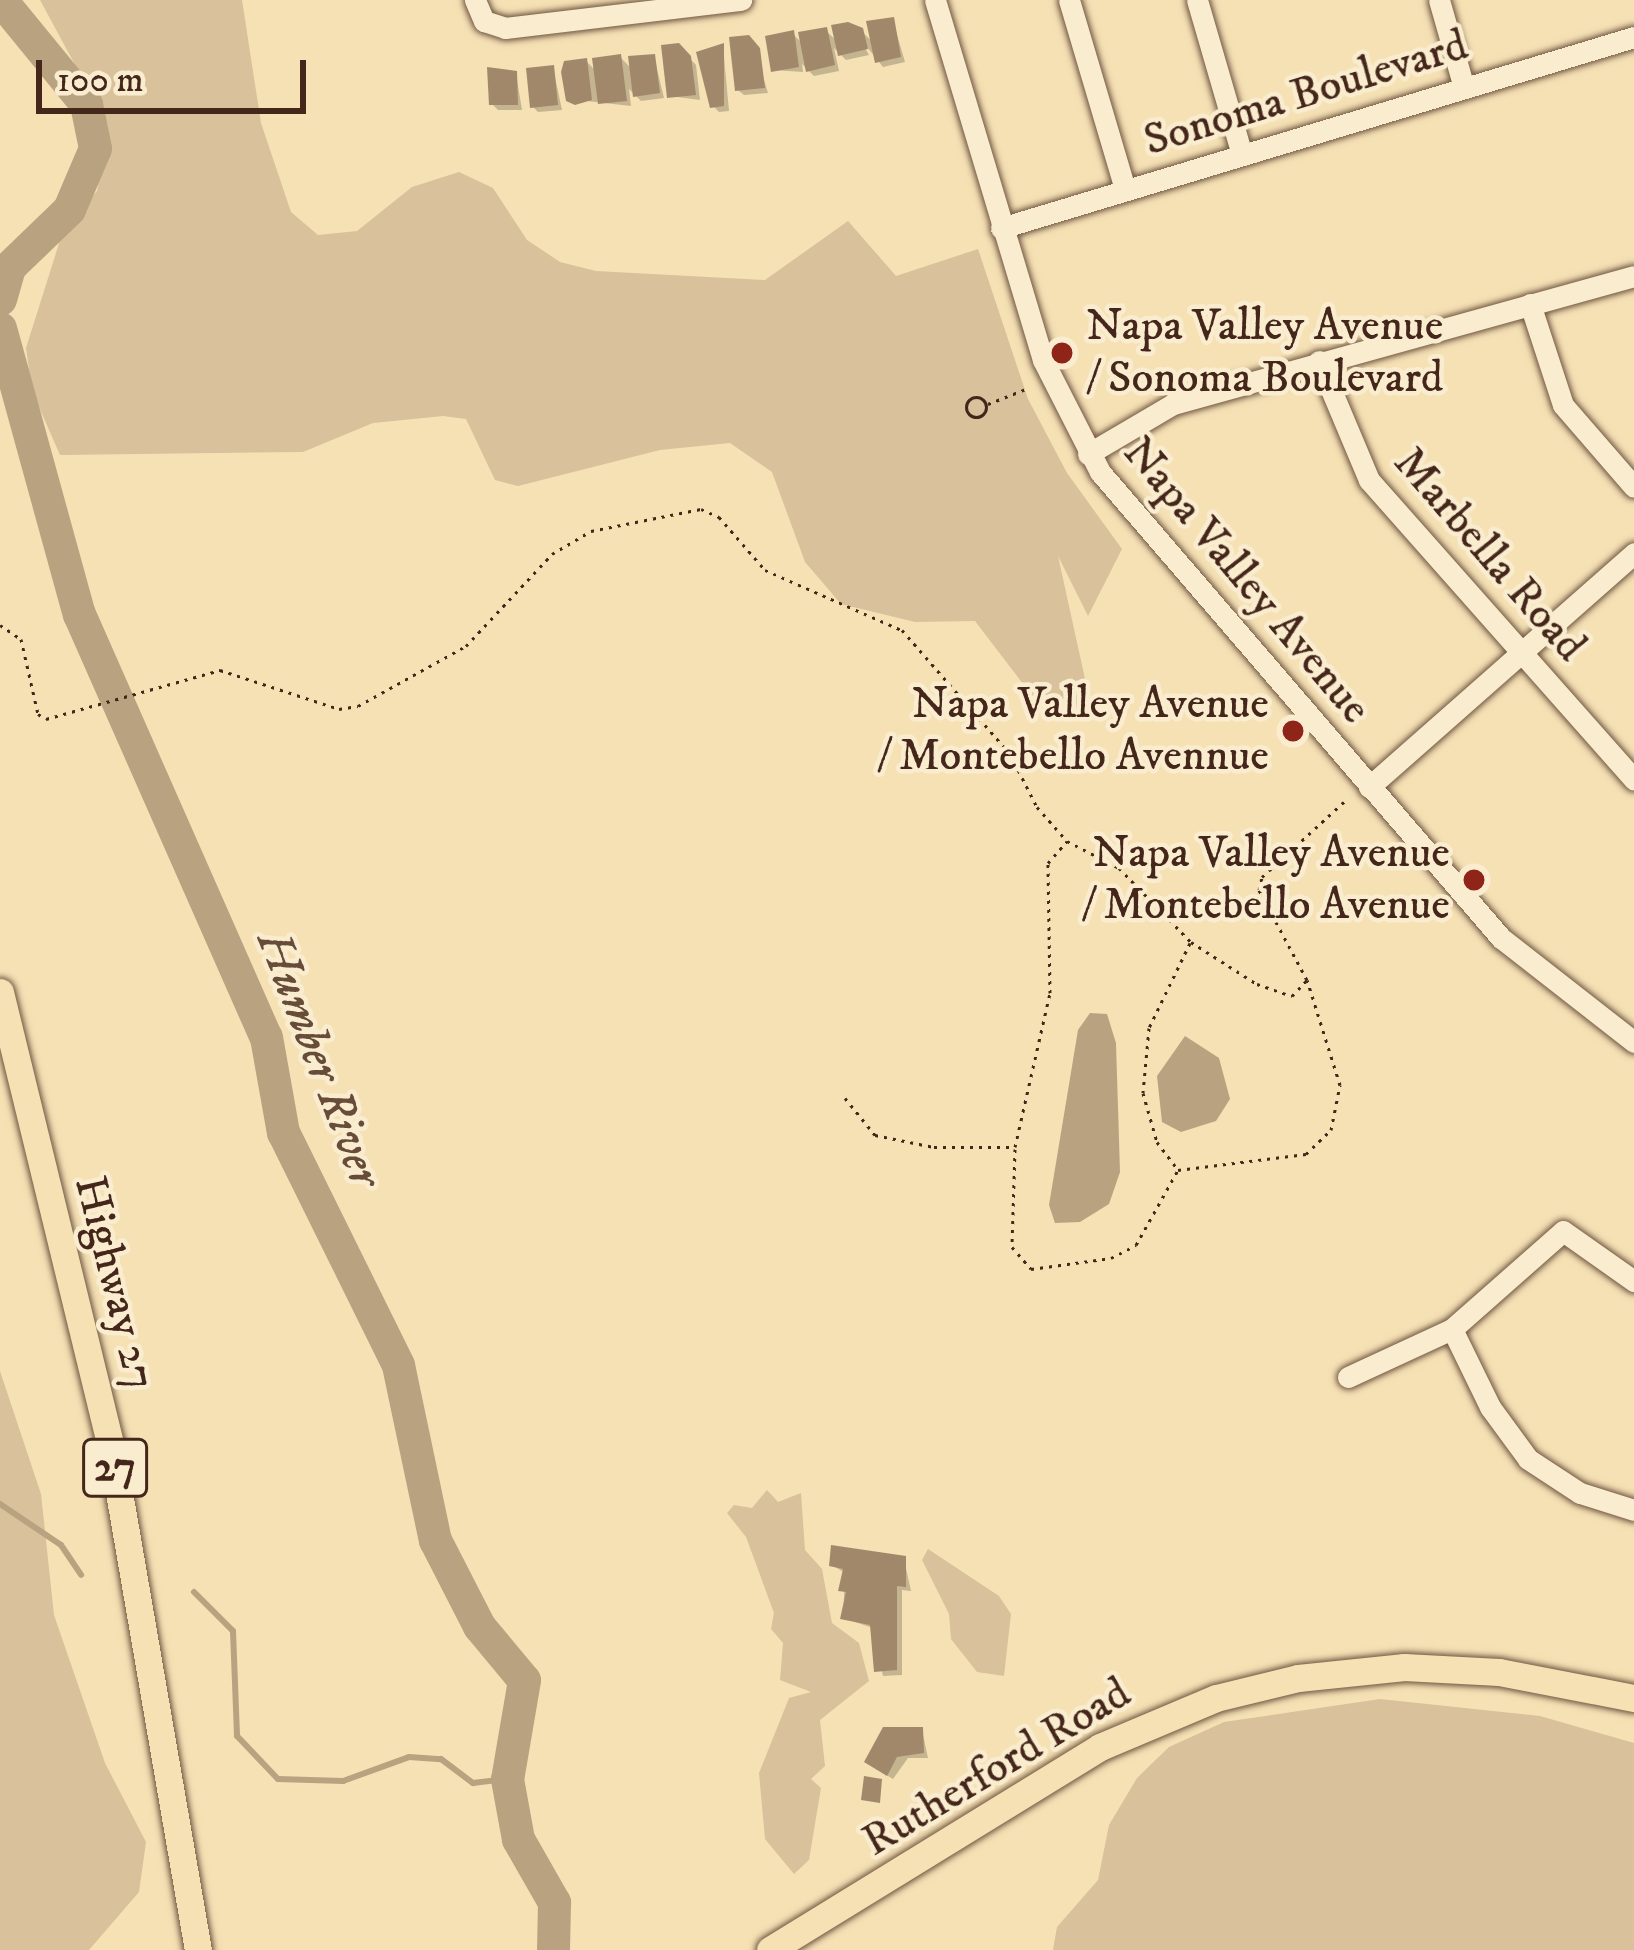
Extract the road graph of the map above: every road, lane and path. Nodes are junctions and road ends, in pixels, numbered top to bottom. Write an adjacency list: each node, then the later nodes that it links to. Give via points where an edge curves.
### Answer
1 (475, 0): 7 (street, via 484,21 505,28)
2 (740, 0): 7 (street)
3 (935, 0): 12 (street, Napa Valley Avenue)
4 (1070, 0): 11 (street)
5 (1197, 0): 10 (street)
6 (1439, 0): 9 (street)
7 (702, 2)
8 (1634, 37): 9 (street, Sonoma Boulevard)
9 (1464, 88): 10 (street, Sonoma Boulevard)
10 (1242, 155): 11 (street, Sonoma Boulevard)
11 (1125, 189): 12 (street, Sonoma Boulevard)
12 (1001, 228): 18 (street, Napa Valley Avenue, via 1050,378)
13 (1634, 276): 14 (street)
14 (1530, 304): 15 (street); 19 (street, via 1563,405)
15 (1319, 361): 18 (street, via 1173,404); 22 (street, Marbella Road, via 1369,480)
16 (1033, 381): 17 (path)
17 (986, 404)
18 (1088, 454): 24 (street, Napa Valley Avenue, via 1148,535)
19 (1634, 487)
20 (1634, 553): 22 (street)
21 (0, 625): 26 (path, via 21,639 38,714 220,670 339,709 358,706 466,646 552,554 591,531 701,509 719,517 765,570 902,630 1010,754 1037,807)
22 (1520, 653): 23 (street, Marbella Road); 24 (street)
23 (1634, 780)
24 (1369, 787): 30 (street, Napa Valley Avenue, via 1515,952)
25 (1346, 801): 28 (path, via 1262,877 1267,911)
26 (1067, 841): 27 (path, via 1119,868); 32 (path, via 1048,863 1049,993)
27 (1191, 942): 28 (path, via 1276,994 1292,996); 33 (path, via 1149,1028 1143,1093 1157,1142)
28 (1307, 980): 33 (path, via 1340,1085 1331,1130 1292,1158)
29 (0, 992): 39 (main road, Highway 27 / 27, via 111,1446)
30 (1634, 1042)
31 (845, 1097): 32 (path, via 875,1135 934,1147)
32 (1015, 1147): 33 (path, via 1012,1247 1031,1269 1111,1258 1136,1245)
33 (1178, 1170)
34 (1634, 1281): 35 (street, via 1563,1231)
35 (1453, 1329): 36 (street); 37 (street, via 1490,1407 1528,1459 1580,1493)
36 (1348, 1377)
37 (1634, 1510)
38 (1634, 1698): 40 (main road, Rutherford Road, via 1499,1672 1404,1667 1298,1678 1216,1699 1100,1747)
39 (198, 1950)
40 (770, 1950)

